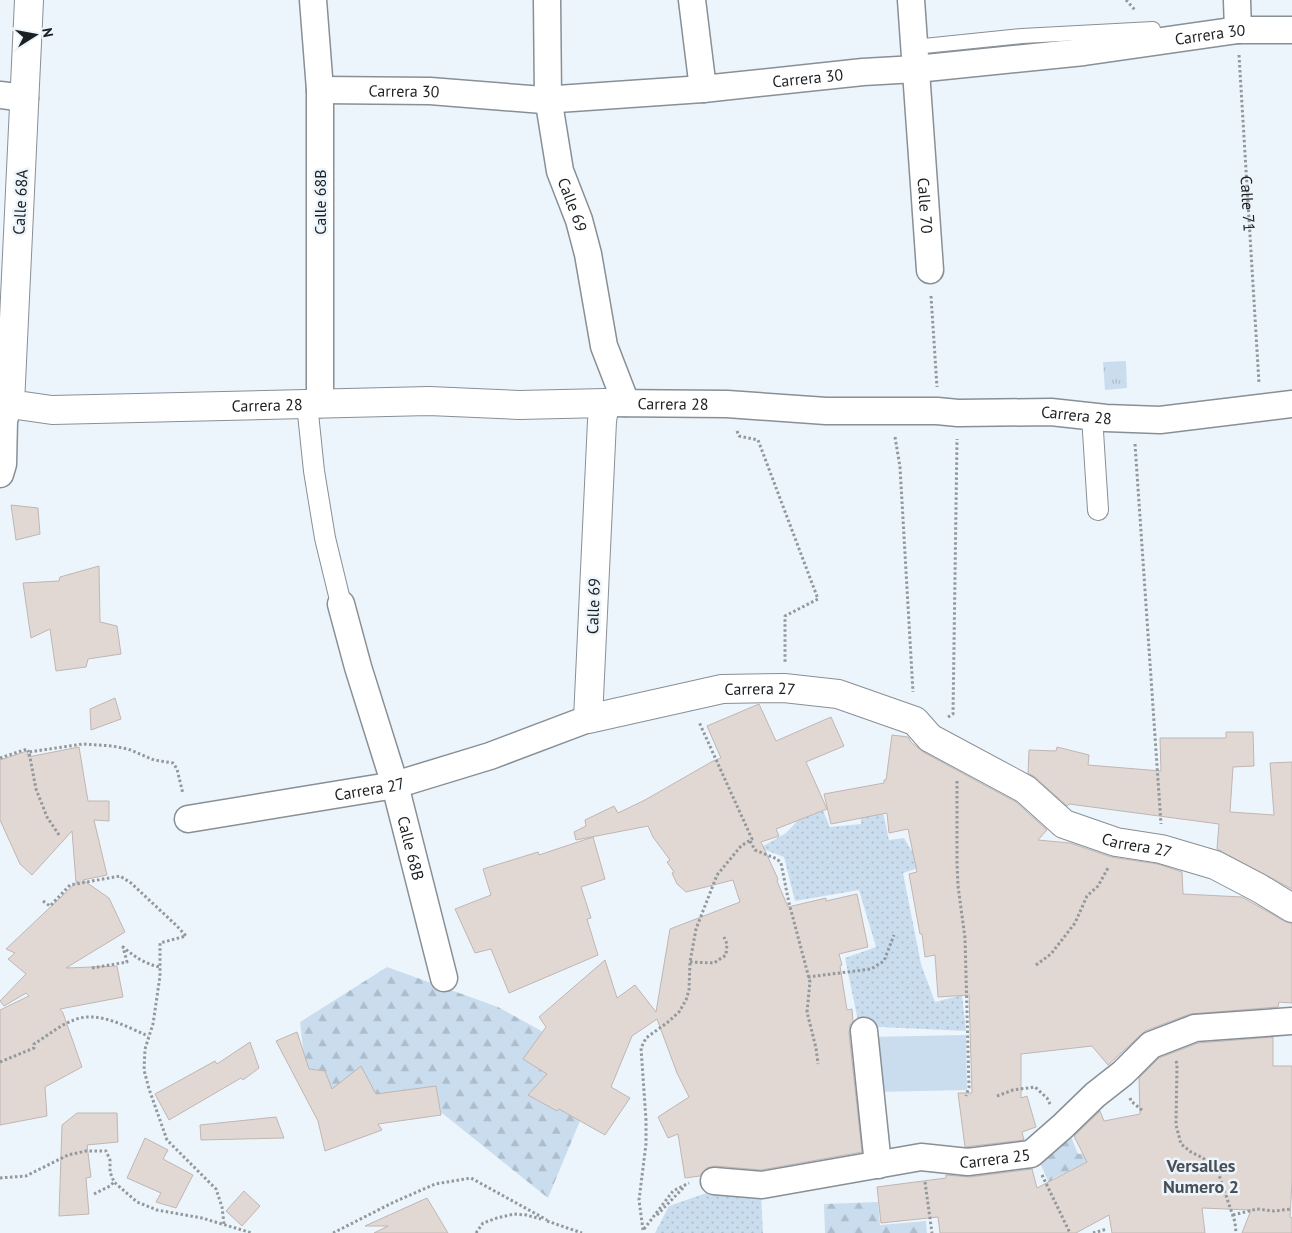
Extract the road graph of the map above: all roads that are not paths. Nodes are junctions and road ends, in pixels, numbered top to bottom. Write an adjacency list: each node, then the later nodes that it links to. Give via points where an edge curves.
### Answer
1 (29, 0): 13 (street, Calle 68A)
2 (313, 0): 11 (street, Calle 68B)
3 (547, 0): 14 (street, Calle 69)
4 (692, 0): 12 (street)
5 (911, 0): 10 (street, Calle 70)
6 (1237, 0): 8 (street)
7 (1153, 29): 10 (lane, via 1022,36)
8 (1238, 30): 9 (street, Carrera 30); 10 (street, Carrera 30, via 1084,52)
9 (1292, 30)
10 (915, 58): 12 (street, Carrera 30, via 846,74); 15 (street, Calle 70)
11 (320, 90): 14 (street, Carrera 30, via 430,91); 19 (street, Calle 68B)
12 (703, 90): 14 (street, Carrera 30)
13 (12, 97): 16 (street, Calle 68A)
14 (549, 99): 17 (street, Calle 69, via 560,171 588,254)
15 (930, 270)
16 (6, 367): 18 (street, Calle 68A)
17 (615, 403): 19 (street, Carrera 28, via 519,405 429,401); 21 (street, Carrera 28, via 727,404 826,411 1051,412); 25 (street, Calle 69, via 602,421)
18 (10, 404): 19 (street, Carrera 28, via 52,410); 22 (street, Calle 68A, via 4,420)
19 (314, 404): 24 (street, via 314,471 325,538)
20 (1292, 404): 21 (street, Carrera 28, via 1160,420)
21 (1092, 416): 23 (street)
22 (0, 474)
23 (1098, 510)
24 (341, 604): 26 (street, Calle 68B)
25 (588, 719): 26 (street, Carrera 27, via 490,756); 28 (street, Carrera 27, via 722,689 784,688 838,694 922,729 957,753 1025,789 1064,824 1116,842 1161,849 1215,865)
26 (395, 785): 27 (street, Carrera 27); 29 (street, Calle 68B)
27 (188, 819)
28 (1292, 908)
29 (444, 978)
30 (1292, 1021): 32 (street, Carrera 25, via 1195,1028 1151,1045 1031,1154 968,1162 921,1157)
31 (864, 1031): 32 (street)
32 (878, 1164): 33 (street, Carrera 25, via 762,1185)
33 (714, 1181)

